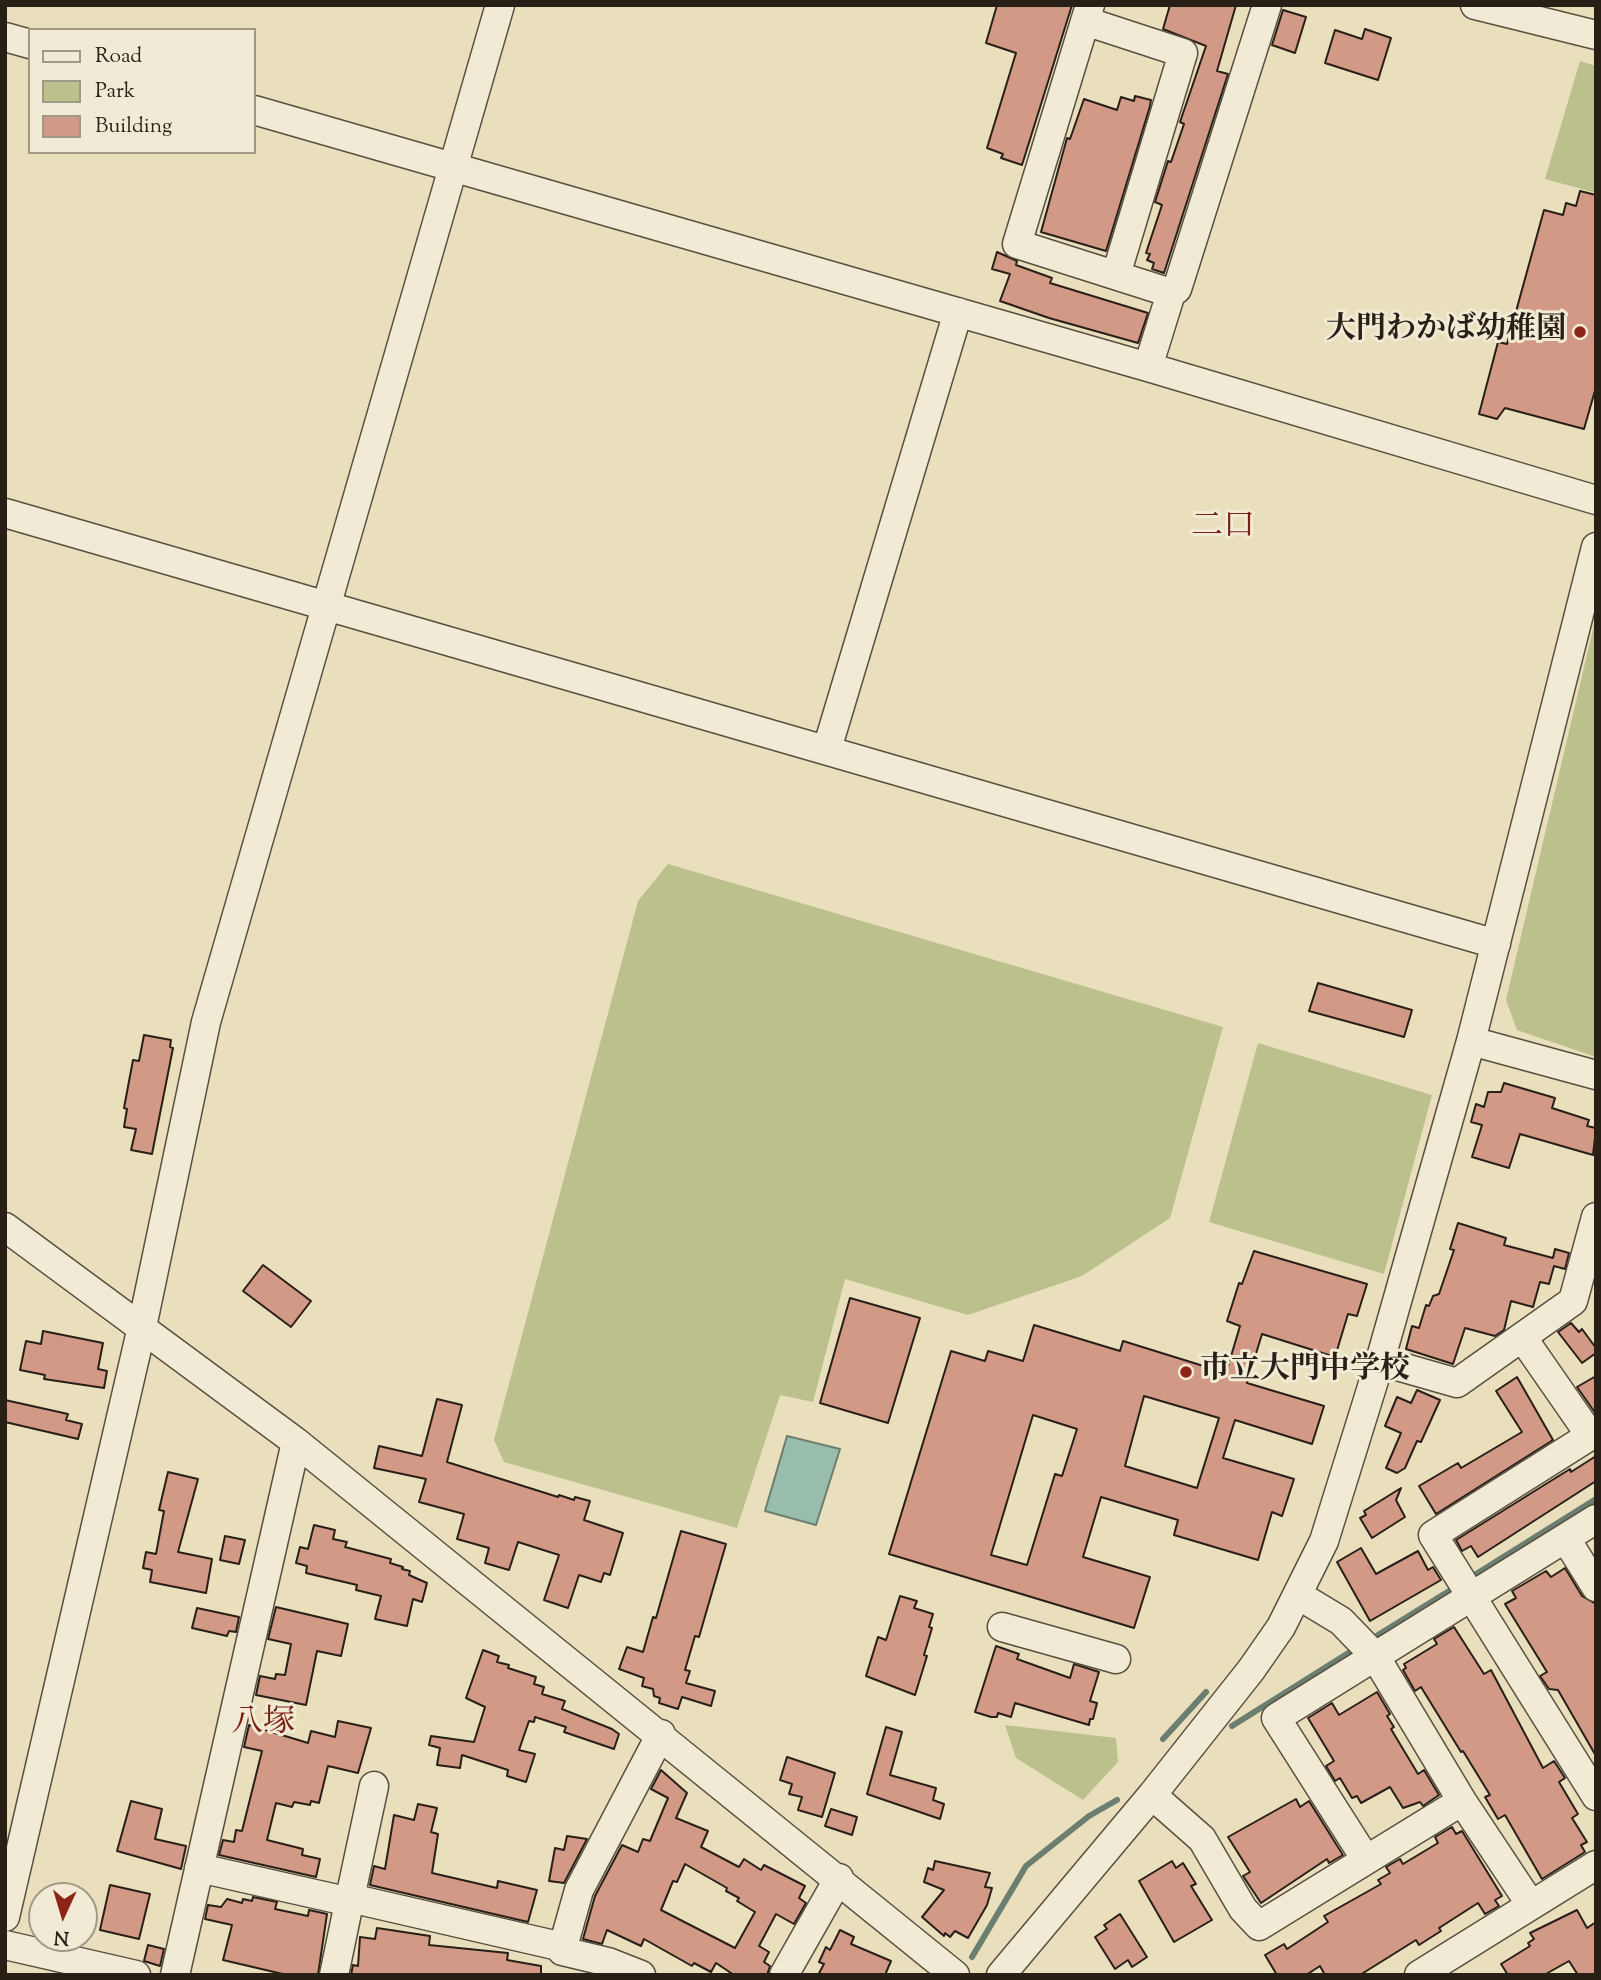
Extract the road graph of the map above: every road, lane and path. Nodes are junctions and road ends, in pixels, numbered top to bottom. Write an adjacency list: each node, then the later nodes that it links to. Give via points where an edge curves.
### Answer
1 (500, 5): 9 (street)
2 (1267, 5): 11 (street, via 1177,289)
3 (1475, 5): 5 (street)
4 (1087, 13): 10 (street, via 1183,53); 10 (street, via 1017,244)
5 (1596, 35)
6 (5, 37): 7 (street)
7 (28, 43)
8 (256, 111): 9 (street)
9 (451, 167): 12 (street); 17 (street)
10 (1116, 275): 11 (street)
11 (1171, 293): 13 (street)
12 (958, 312): 13 (street); 18 (street)
13 (1148, 367): 14 (street)
14 (1596, 500)
15 (5, 513): 17 (street)
16 (1596, 547): 19 (street)
17 (330, 605): 18 (street); 24 (street, via 206,1022)
18 (827, 749): 19 (street)
19 (1496, 944): 20 (street)
20 (1471, 1041): 21 (street); 26 (street)
21 (1596, 1075)
22 (5, 1227): 24 (street)
23 (1594, 1231): 25 (street, via 1573,1301)
24 (142, 1327): 28 (street); 48 (street)
25 (1522, 1336): 26 (street, via 1457,1383); 27 (street)
26 (1380, 1361): 32 (street, via 1324,1541)
27 (1593, 1433): 33 (street, via 1433,1535)
28 (296, 1442): 37 (street); 44 (street)
29 (1596, 1519): 30 (street)
30 (1566, 1539): 31 (street); 33 (street)
31 (1596, 1587)
32 (1298, 1595): 35 (street, via 1341,1621); 39 (street, via 1251,1670)
33 (1472, 1598): 35 (street); 40 (street)
34 (1002, 1626): 36 (street)
35 (1375, 1656): 41 (street); 42 (street, via 1276,1718)
36 (1116, 1659)
37 (661, 1734): 45 (street); 50 (street, via 579,1890)
38 (374, 1786): 46 (street)
39 (1153, 1795): 42 (street, via 1202,1839 1243,1909 1259,1926); 57 (street)
40 (1596, 1796)
41 (1462, 1801): 42 (street); 47 (street)
42 (1365, 1858)
43 (1596, 1865): 47 (street)
44 (199, 1868): 46 (street, via 337,1899); 52 (street)
45 (839, 1878): 55 (street); 56 (street)
46 (350, 1898): 50 (street); 53 (street)
47 (1531, 1905): 58 (street)
48 (5, 1917)
49 (5, 1945): 51 (street)
50 (561, 1958): 54 (street, via 608,1962)
51 (136, 1975)
52 (175, 1975)
53 (334, 1975)
54 (641, 1975)
55 (784, 1975)
56 (956, 1975)
57 (1001, 1975)
58 (1419, 1975)

